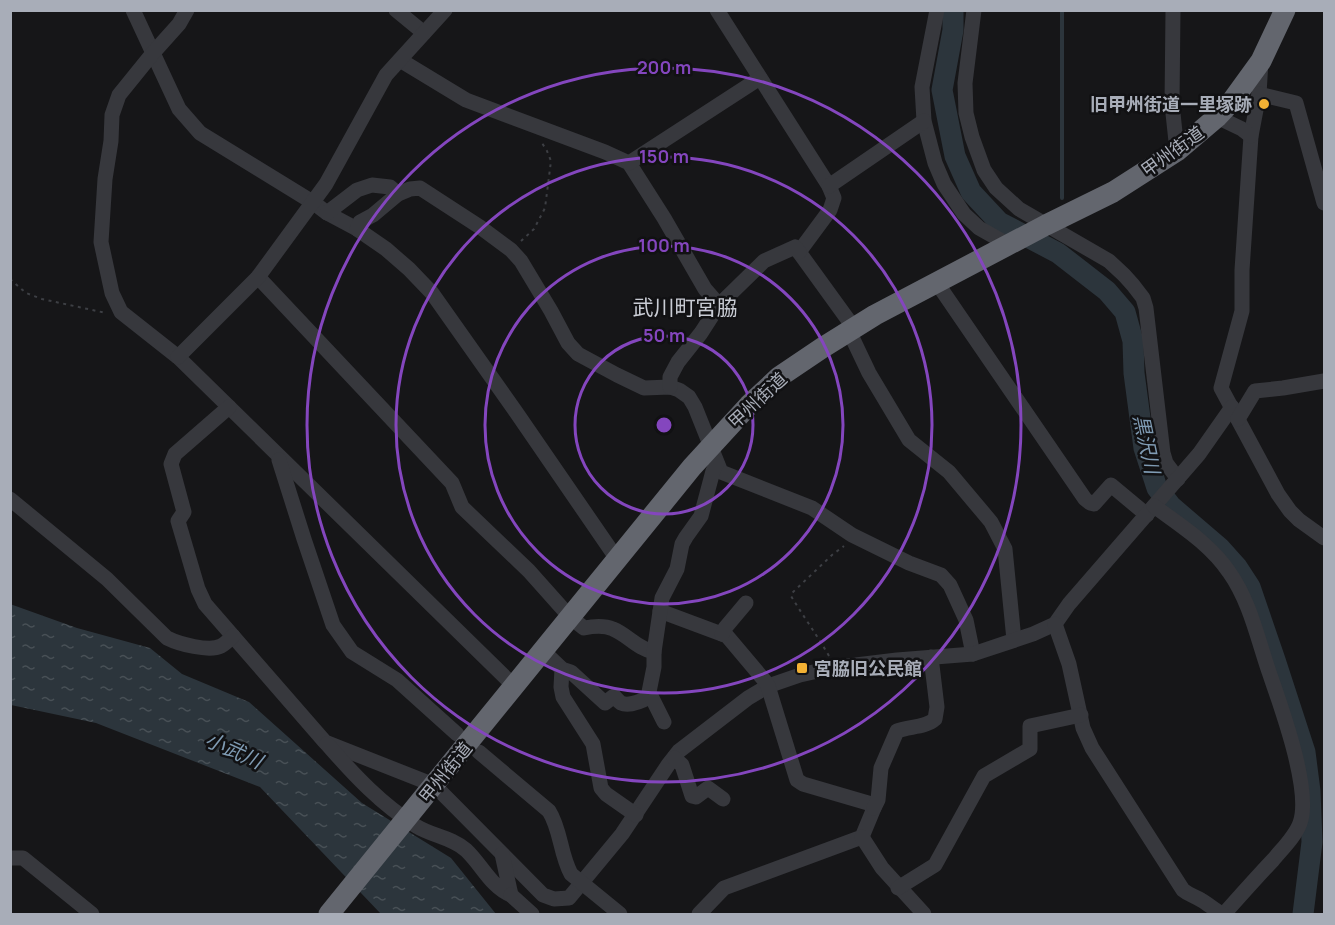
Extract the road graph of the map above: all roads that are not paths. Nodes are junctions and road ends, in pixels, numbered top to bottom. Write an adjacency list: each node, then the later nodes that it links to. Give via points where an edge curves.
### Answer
1 (133, 10): 12 (street)
2 (172, 10): 12 (street)
3 (187, 10): 12 (street)
4 (396, 10): 11 (street)
5 (445, 10): 11 (street)
6 (717, 10): 15 (street)
7 (937, 10): 18 (street, via 922,87)
8 (974, 10): 27 (street, via 965,83 972,137 984,170 996,188 1019,209)
9 (1173, 10): 20 (street, via 1172,104)
10 (1285, 10): 14 (highway, 甲州街道)
11 (424, 33): 13 (street)
12 (153, 53): 24 (street, via 179,109 200,133); 35 (street, via 119,95 112,115 101,242 112,293 121,312)
13 (400, 60): 21 (street, via 466,100); 24 (street, via 386,75)
14 (1261, 61): 16 (street); 17 (highway, 甲州街道)
15 (760, 78): 21 (street); 22 (street)
16 (1259, 94): 19 (street); 25 (street, via 1296,103)
17 (1217, 117): 19 (street); 20 (highway, 甲州街道)
18 (924, 121): 22 (street); 29 (street, via 944,184 964,214)
19 (1251, 136): 39 (street, via 1242,311 1221,388)
20 (1177, 151): 27 (highway, 甲州街道, via 1113,192)
21 (629, 163): 33 (street, via 705,290)
22 (829, 186): 30 (street, via 834,198 830,210)
23 (398, 194): 26 (street, via 390,187 372,185 357,190); 28 (street, via 360,222); 37 (street, via 420,188 511,250 578,354 644,388)
24 (314, 202): 26 (street); 31 (street)
25 (1324, 203)
26 (327, 213): 28 (street)
27 (1046, 225): 29 (highway, 甲州街道); 42 (street, via 1109,261 1143,298 1163,453)
28 (357, 229): 46 (street, via 401,262 432,294)
29 (1009, 245): 32 (highway, 甲州街道)
30 (800, 252): 33 (street, via 795,247 764,261); 34 (street)
31 (258, 277): 35 (street); 49 (street, via 452,483 462,507)
32 (937, 283): 34 (highway, 甲州街道); 44 (street, via 1085,499 1094,504 1112,485)
33 (719, 305): 37 (street, via 678,362 670,376)
34 (851, 330): 40 (highway, 甲州街道, via 779,377 749,405); 53 (street, via 869,373 909,440 949,472 991,522 1005,549)
35 (178, 357): 38 (street)
36 (1324, 381): 39 (street, via 1255,391)
37 (670, 387): 40 (street, via 689,397)
38 (229, 407): 41 (street); 52 (street, via 175,454 171,464 184,512 178,520 198,589 205,604)
39 (1235, 413): 42 (street); 45 (street, via 1290,511)
40 (714, 454): 46 (highway, 甲州街道); 48 (street, via 701,516 682,544); 56 (street, via 721,472 812,508 855,536 940,575 950,585 966,620)
41 (279, 457): 59 (street); 64 (street, via 333,625 352,652 397,680)
42 (1177, 481): 44 (street)
43 (10, 499): 52 (street, via 107,579 167,638 180,644 214,648)
44 (1154, 507): 50 (street); 85 (street, via 1214,553 1237,583 1299,772 1299,825)
45 (1324, 538)
46 (617, 559): 49 (highway, 甲州街道)
47 (746, 603): 51 (street)
48 (660, 611): 51 (street); 55 (street)
49 (570, 617): 54 (highway, 甲州街道); 55 (street, via 584,627 613,629)
50 (1055, 624): 53 (street); 62 (street)
51 (722, 634): 60 (street)
52 (233, 636): 65 (street)
53 (1014, 640): 56 (street)
54 (543, 651): 58 (street); 59 (highway, 甲州街道)
55 (654, 652): 61 (street)
56 (973, 654): 57 (street)
57 (932, 657): 60 (street, via 831,668); 70 (street, via 935,720 897,731 881,768)
58 (562, 669): 61 (street, via 571,672 605,703 614,696 627,704); 71 (street, via 564,697 592,744 602,788)
59 (514, 686): 68 (highway, 甲州街道)
60 (768, 686): 67 (street, via 711,725); 70 (street, via 797,780)
61 (651, 696): 63 (street)
62 (1081, 715): 76 (street, via 1030,726 1030,749 984,776 935,865); 78 (street, via 1092,748 1183,890 1197,898)
63 (664, 722)
64 (457, 734)
65 (325, 742): 68 (street); 77 (street, via 399,816 465,849 501,891)
66 (479, 752): 75 (street, via 549,811 555,820 566,866)
67 (674, 758): 69 (street, via 682,765 692,795 696,797 708,788); 71 (street)
68 (431, 789): 73 (street); 80 (highway, 甲州街道, bridge)
69 (723, 798)
70 (874, 808): 72 (street)
71 (636, 815): 75 (street)
72 (862, 837): 76 (street); 83 (street, via 724,888)
73 (502, 854): 75 (street, via 543,895 554,899 569,898); 77 (street)
74 (10, 858): 79 (street, via 22,858)
75 (582, 882): 82 (street)
76 (898, 888): 84 (street)
77 (512, 895): 81 (street)
78 (1202, 908): 85 (street)
79 (92, 915)
80 (329, 915)
81 (532, 915)
82 (620, 915)
83 (699, 915)
84 (924, 915)
85 (1223, 915)

